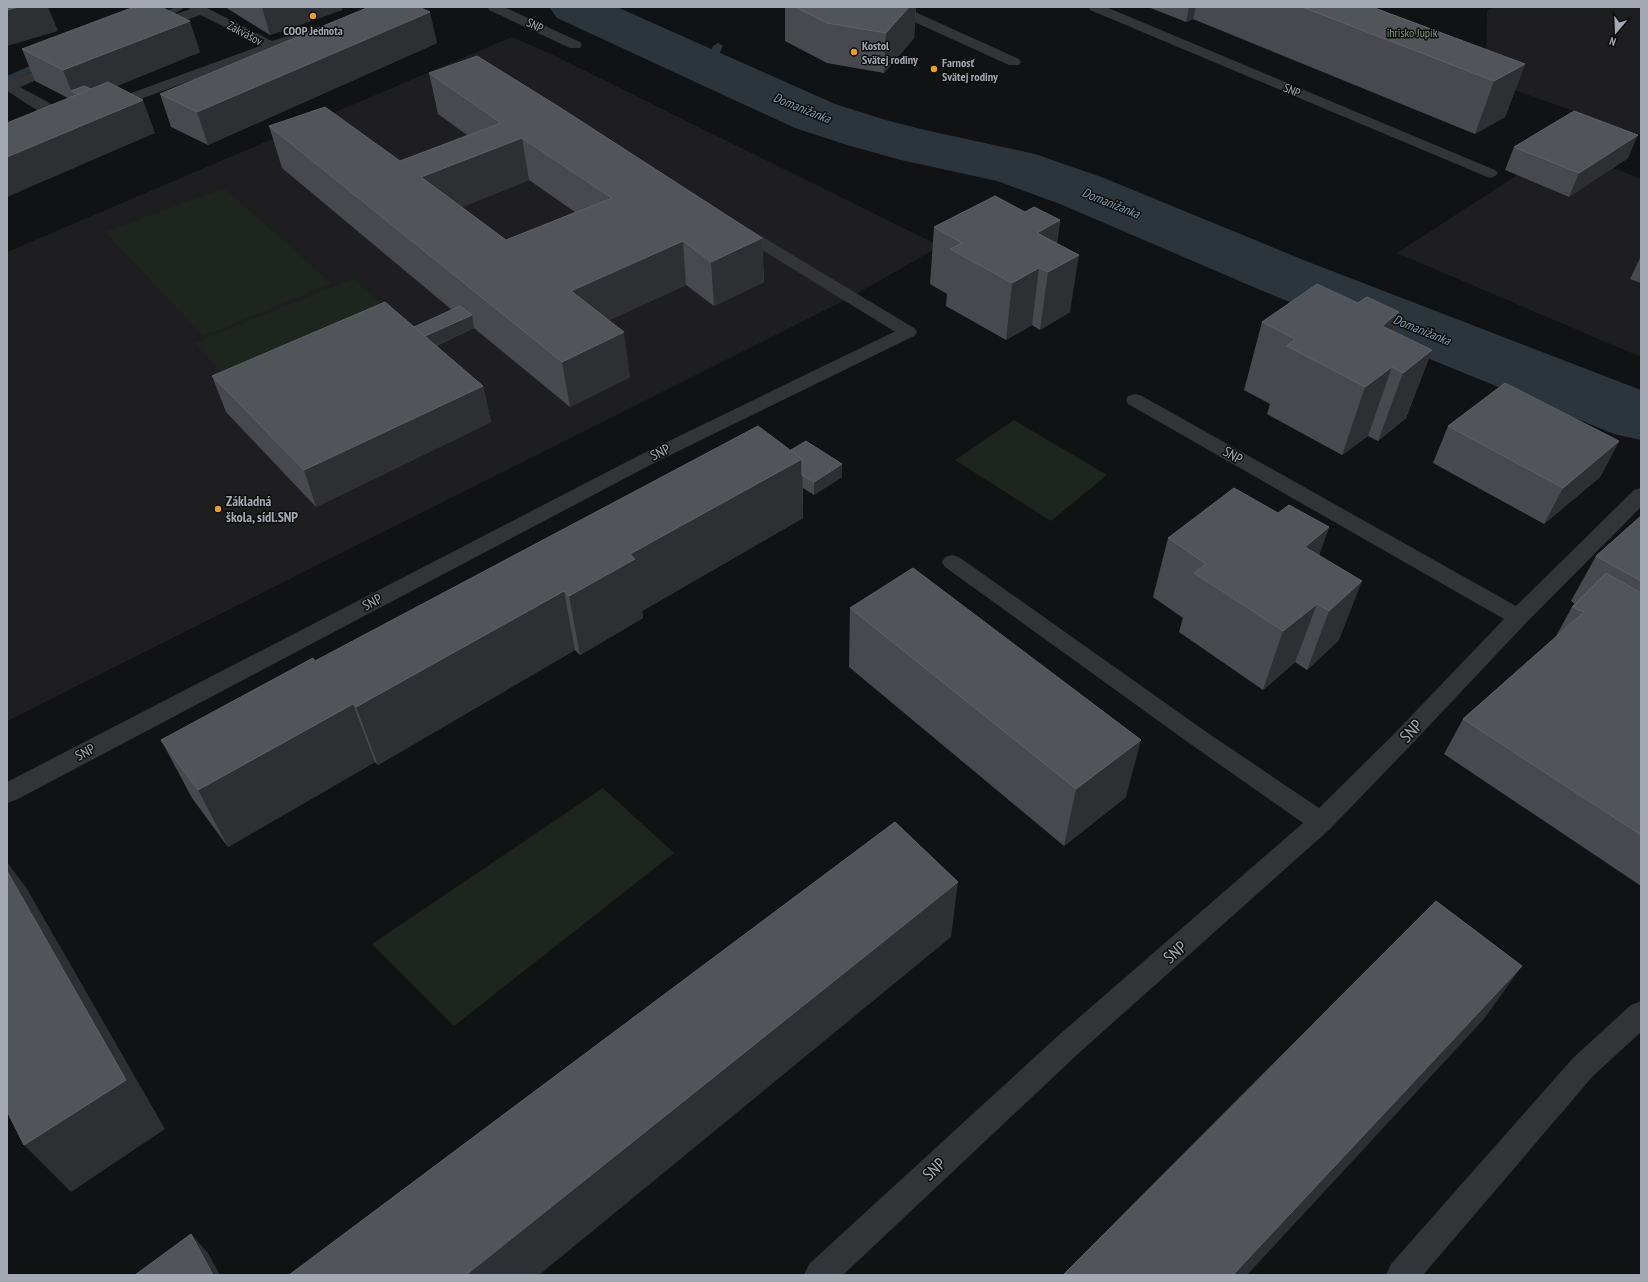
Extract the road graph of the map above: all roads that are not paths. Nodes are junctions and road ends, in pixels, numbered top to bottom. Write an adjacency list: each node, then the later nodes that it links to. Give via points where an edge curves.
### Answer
1 (494, 7): 7 (street, SNP)
2 (893, 7): 10 (street)
3 (1095, 7): 13 (street, SNP)
4 (198, 8): 6 (street); 8 (street, Zakvášov)
5 (329, 27): 8 (street, Zakvášov)
6 (139, 33)
7 (575, 45)
8 (271, 46): 11 (street)
9 (75, 59): 12 (street, via 9,86 50,111 67,115)
10 (1014, 62)
11 (94, 111)
12 (43, 122)
13 (1490, 173)
14 (723, 219): 19 (street, SNP, via 908,332 647,459)
15 (1135, 400): 18 (street, SNP)
16 (1641, 495): 18 (street, SNP)
17 (952, 562): 20 (street)
18 (1518, 617): 20 (street, SNP)
19 (7, 793)
20 (1321, 822): 22 (street, SNP, via 1070,1043)
21 (1641, 1014): 23 (street, via 1583,1067)
22 (820, 1275)
23 (1402, 1275)

